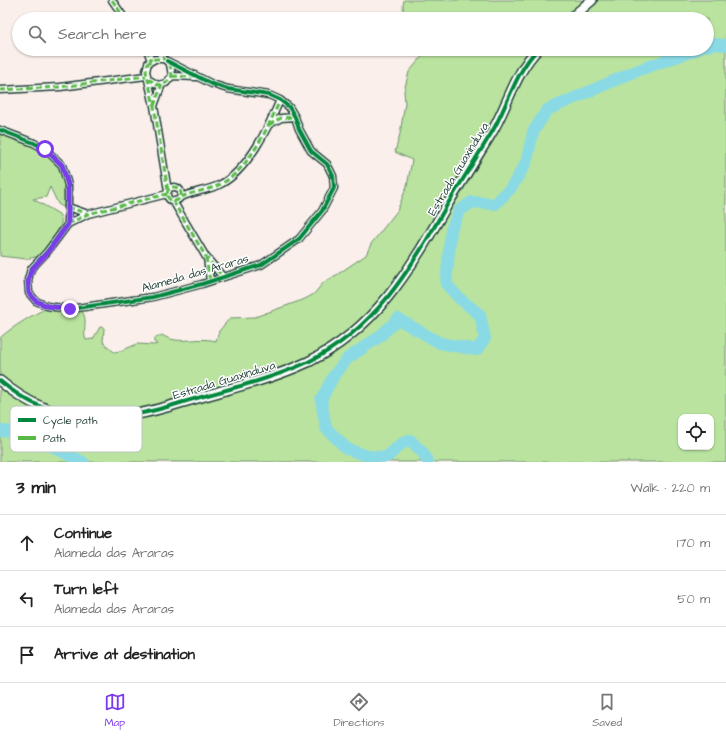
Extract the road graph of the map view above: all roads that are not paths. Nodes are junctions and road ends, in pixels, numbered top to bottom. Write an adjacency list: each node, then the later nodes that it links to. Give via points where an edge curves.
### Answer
1 (112, 0): 3 (street)
2 (592, 0): 4 (street)
3 (120, 12)
4 (578, 12)
5 (150, 56): 8 (street)
6 (162, 56): 9 (street)
7 (531, 56): 29 (street, Estrada Guaxinduva, via 516,80 500,119 395,290 369,318 331,348 308,362 261,381)
8 (151, 60): 9 (street); 12 (street, via 146,67)
9 (165, 60): 10 (street, via 172,68); 11 (street)
10 (172, 76): 11 (street); 13 (street)
11 (197, 77): 15 (street, Alameda das Araras, via 228,89 268,95)
12 (147, 78): 13 (street, via 154,84); 14 (street); 16 (street)
13 (162, 84): 16 (street)
14 (0, 90)
15 (280, 100): 17 (street, Alameda das Araras, via 289,107); 18 (street)
16 (154, 106): 20 (street, via 166,174)
17 (295, 117): 18 (street, via 281,118); 25 (street, Alameda das Araras, via 311,151 327,164 333,176 334,188 322,211 299,239 261,265)
18 (269, 125): 20 (street, via 234,174 219,185)
19 (0, 130): 21 (street, via 45,149 62,165 68,185)
20 (174, 195): 22 (street); 24 (street)
21 (68, 207): 22 (street); 23 (street)
22 (88, 214): 23 (street)
23 (68, 224): 26 (street, Alameda das Araras, via 32,269 28,280 29,293 36,301 47,306 70,309 153,297)
24 (206, 257): 25 (street); 26 (street)
25 (223, 277): 26 (street, Alameda das Araras)
26 (210, 281)
27 (0, 381): 28 (street, Estrada Guaxinduva, via 17,395)
28 (39, 406)
29 (142, 414)

